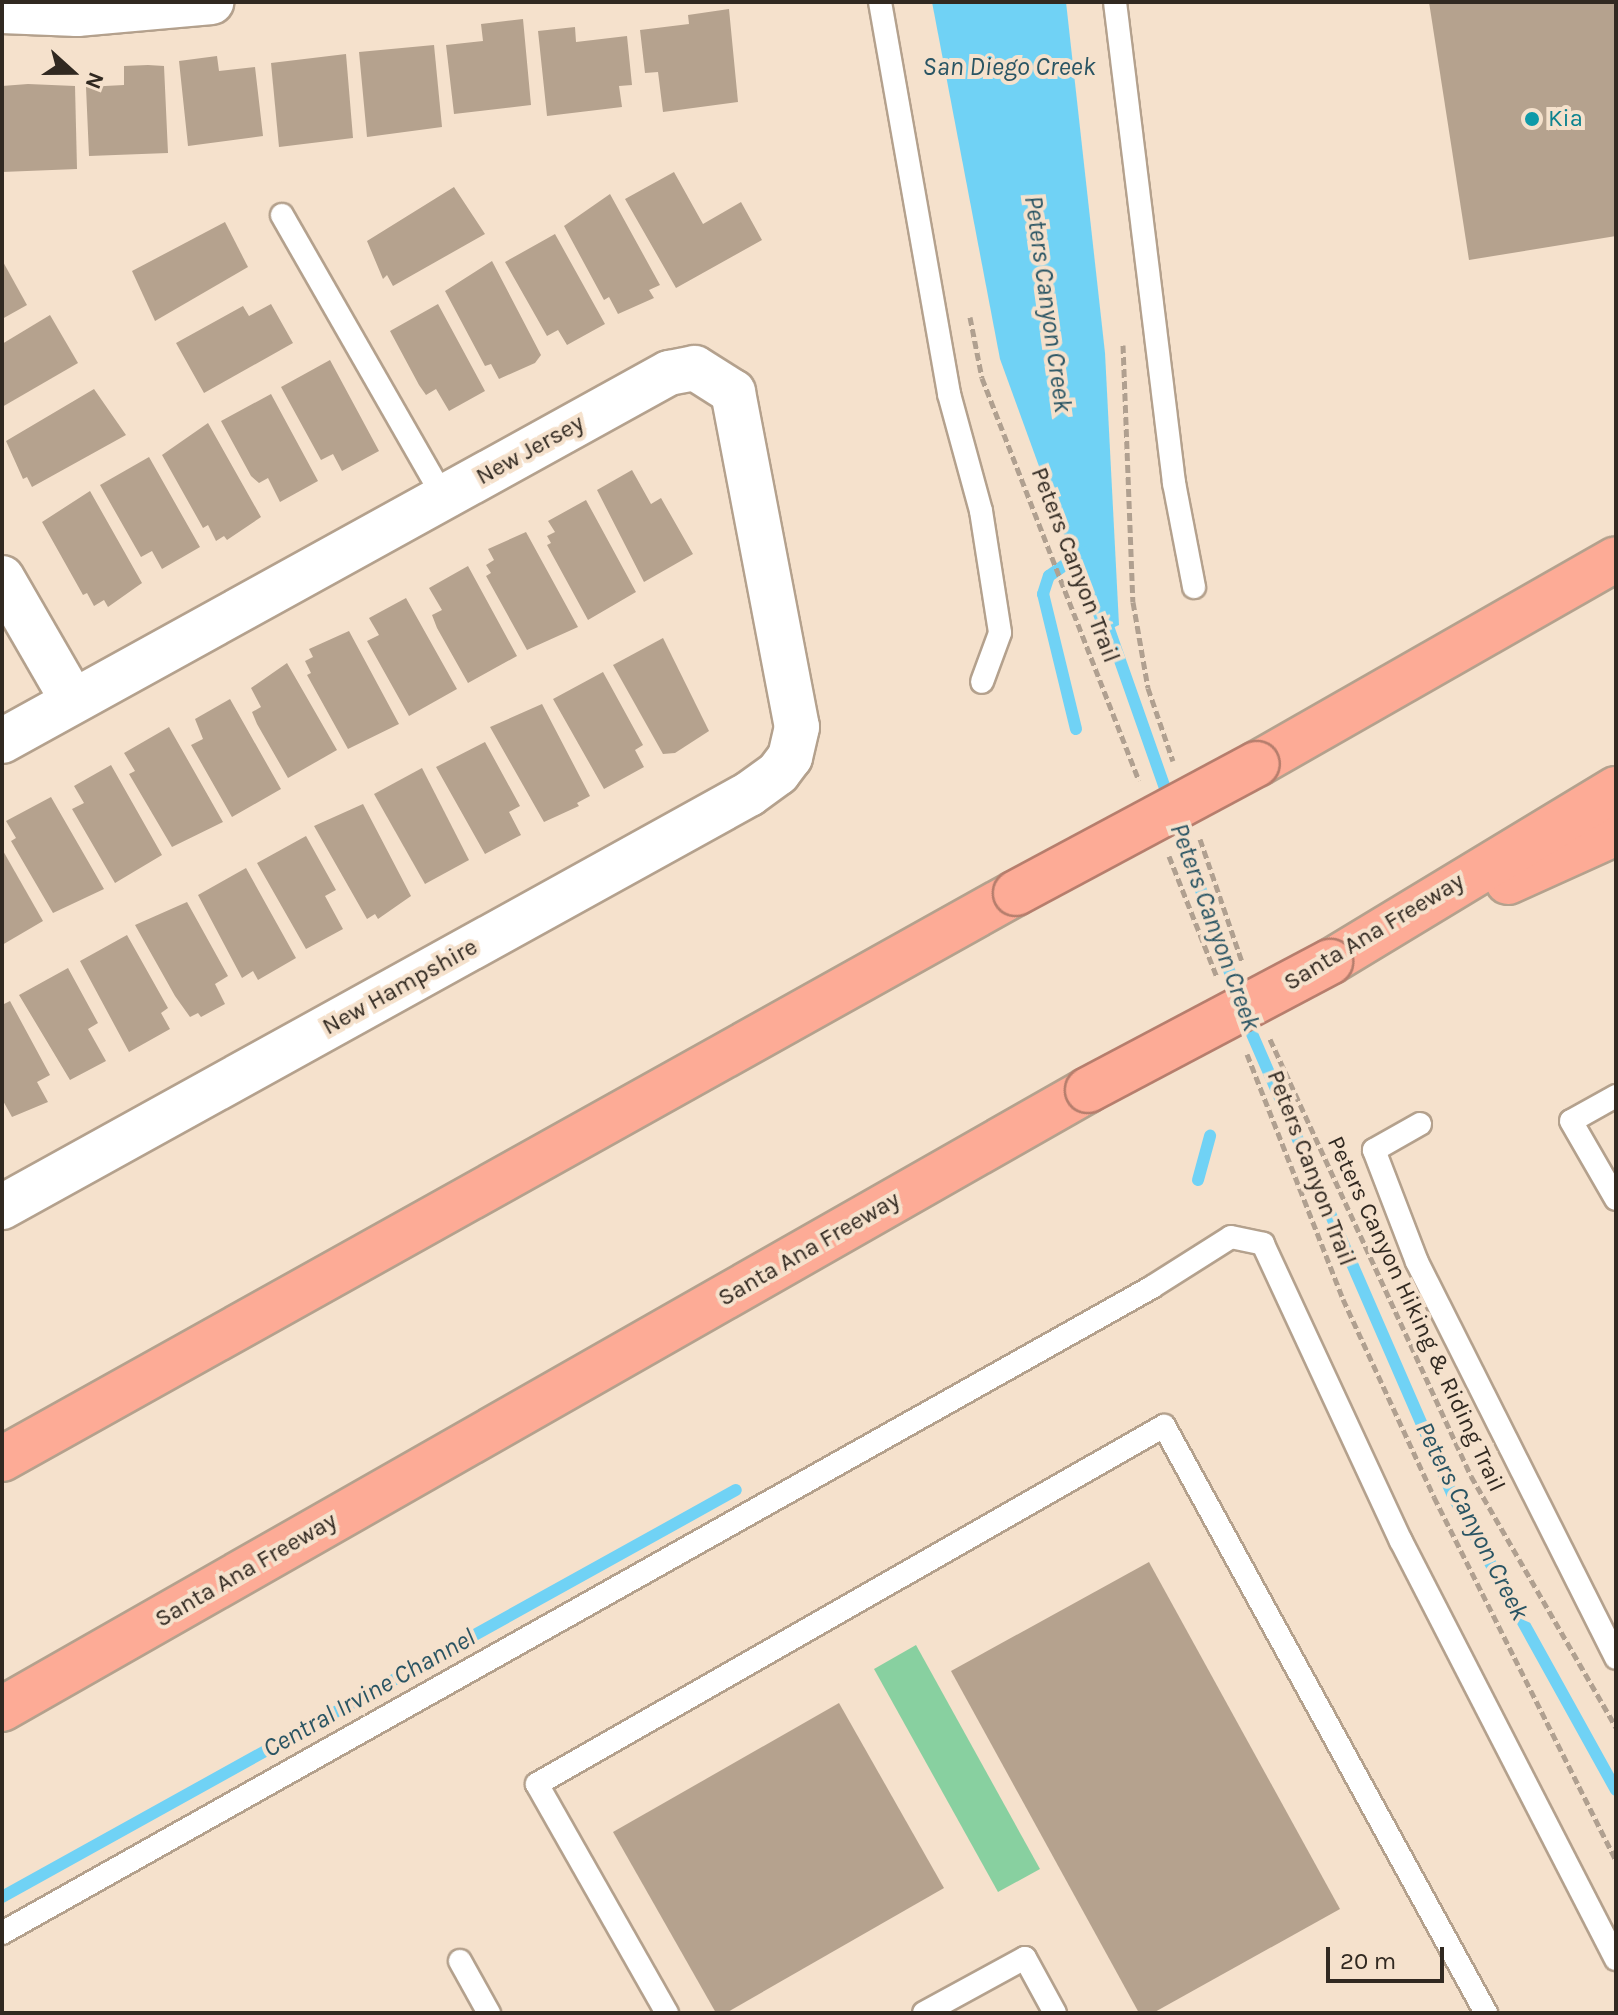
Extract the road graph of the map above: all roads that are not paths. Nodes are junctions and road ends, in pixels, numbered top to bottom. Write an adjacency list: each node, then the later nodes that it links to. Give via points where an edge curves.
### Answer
1 (211, 2): 4 (street, via 77,14)
2 (880, 2): 10 (lane, via 949,394 981,511 998,617 1000,633)
3 (1115, 2): 9 (lane, via 1174,483)
4 (2, 11)
5 (282, 215): 6 (lane)
6 (444, 498): 11 (street, New Jersey); 13 (street, New Jersey, via 669,373 695,368 710,374 733,392 743,423 797,727)
7 (1616, 559): 21 (highway, bridge, via 1257,764)
8 (2, 578): 11 (street)
9 (1194, 587)
10 (982, 682)
11 (73, 701): 12 (street, New Jersey)
12 (2, 741)
13 (790, 757): 20 (street, New Hampshire, via 749,794)
14 (1616, 789): 16 (highway, Santa Ana Freeway)
15 (1616, 833): 16 (highway)
16 (1330, 962): 23 (highway, Santa Ana Freeway, bridge, via 1088,1090)
17 (1616, 1096): 19 (lane, via 1571,1121)
18 (1420, 1124): 22 (lane, via 1374,1150 1417,1262)
19 (1616, 1199)
20 (2, 1207)
21 (2, 1459)
22 (1616, 1658)
23 (2, 1709)
24 (2, 1933): 25 (lane, via 1152,1287 1231,1237 1263,1244 1401,1541)
25 (1616, 1959)
26 (460, 1961): 27 (lane)
27 (489, 2013)
28 (667, 2013): 31 (lane, via 537,1784 1164,1426)
29 (924, 2013): 30 (lane, via 1025,1958)
30 (1055, 2013)
31 (1486, 2013)

